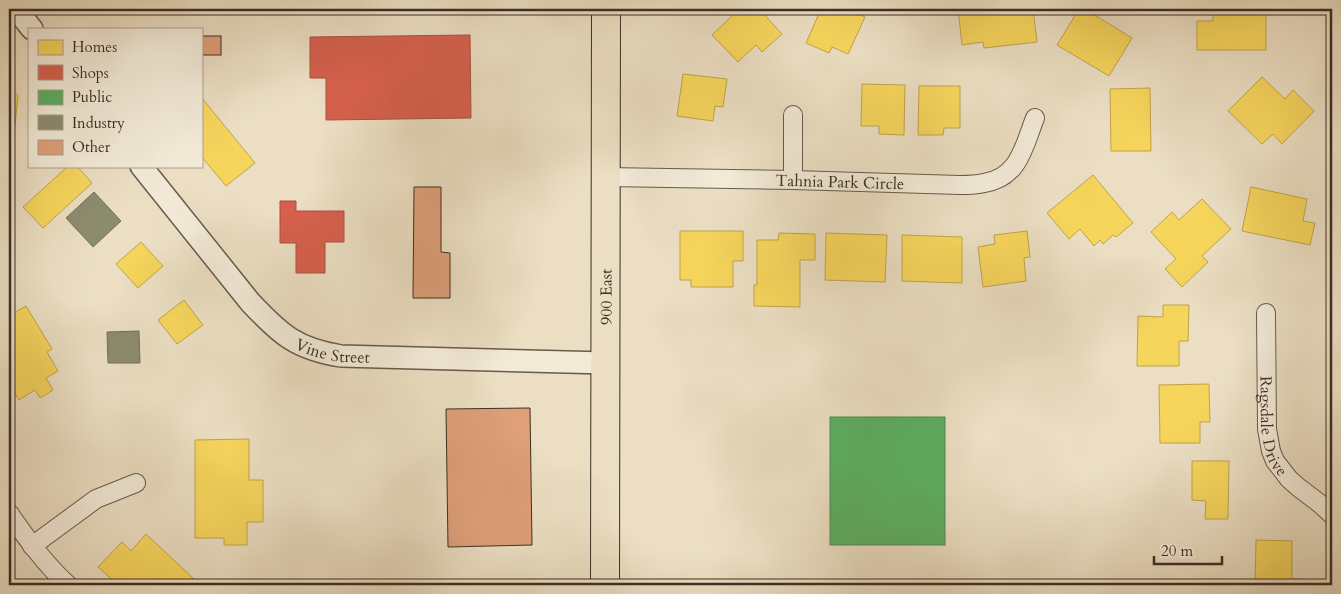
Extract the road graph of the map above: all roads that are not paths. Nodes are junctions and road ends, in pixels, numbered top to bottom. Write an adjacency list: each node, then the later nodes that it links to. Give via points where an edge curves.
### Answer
1 (16, 9): 3 (street)
2 (606, 9): 7 (main road, 900 East)
3 (31, 28)
4 (793, 115): 8 (street)
5 (1036, 118): 8 (street, Tahnia Park Circle, via 1018,162 1006,176 986,183)
6 (143, 168): 10 (street, Vine Street, via 250,302 286,336 303,346 341,356)
7 (606, 177): 8 (street, Tahnia Park Circle); 10 (main road, 900 East)
8 (793, 180)
9 (1266, 313): 13 (street, Ragsdale Drive, via 1270,451 1289,479)
10 (606, 363): 16 (main road, 900 East)
11 (136, 483): 14 (street, via 96,499)
12 (9, 513): 14 (street)
13 (1332, 515)
14 (32, 546): 15 (street)
15 (68, 585)
16 (605, 585)

